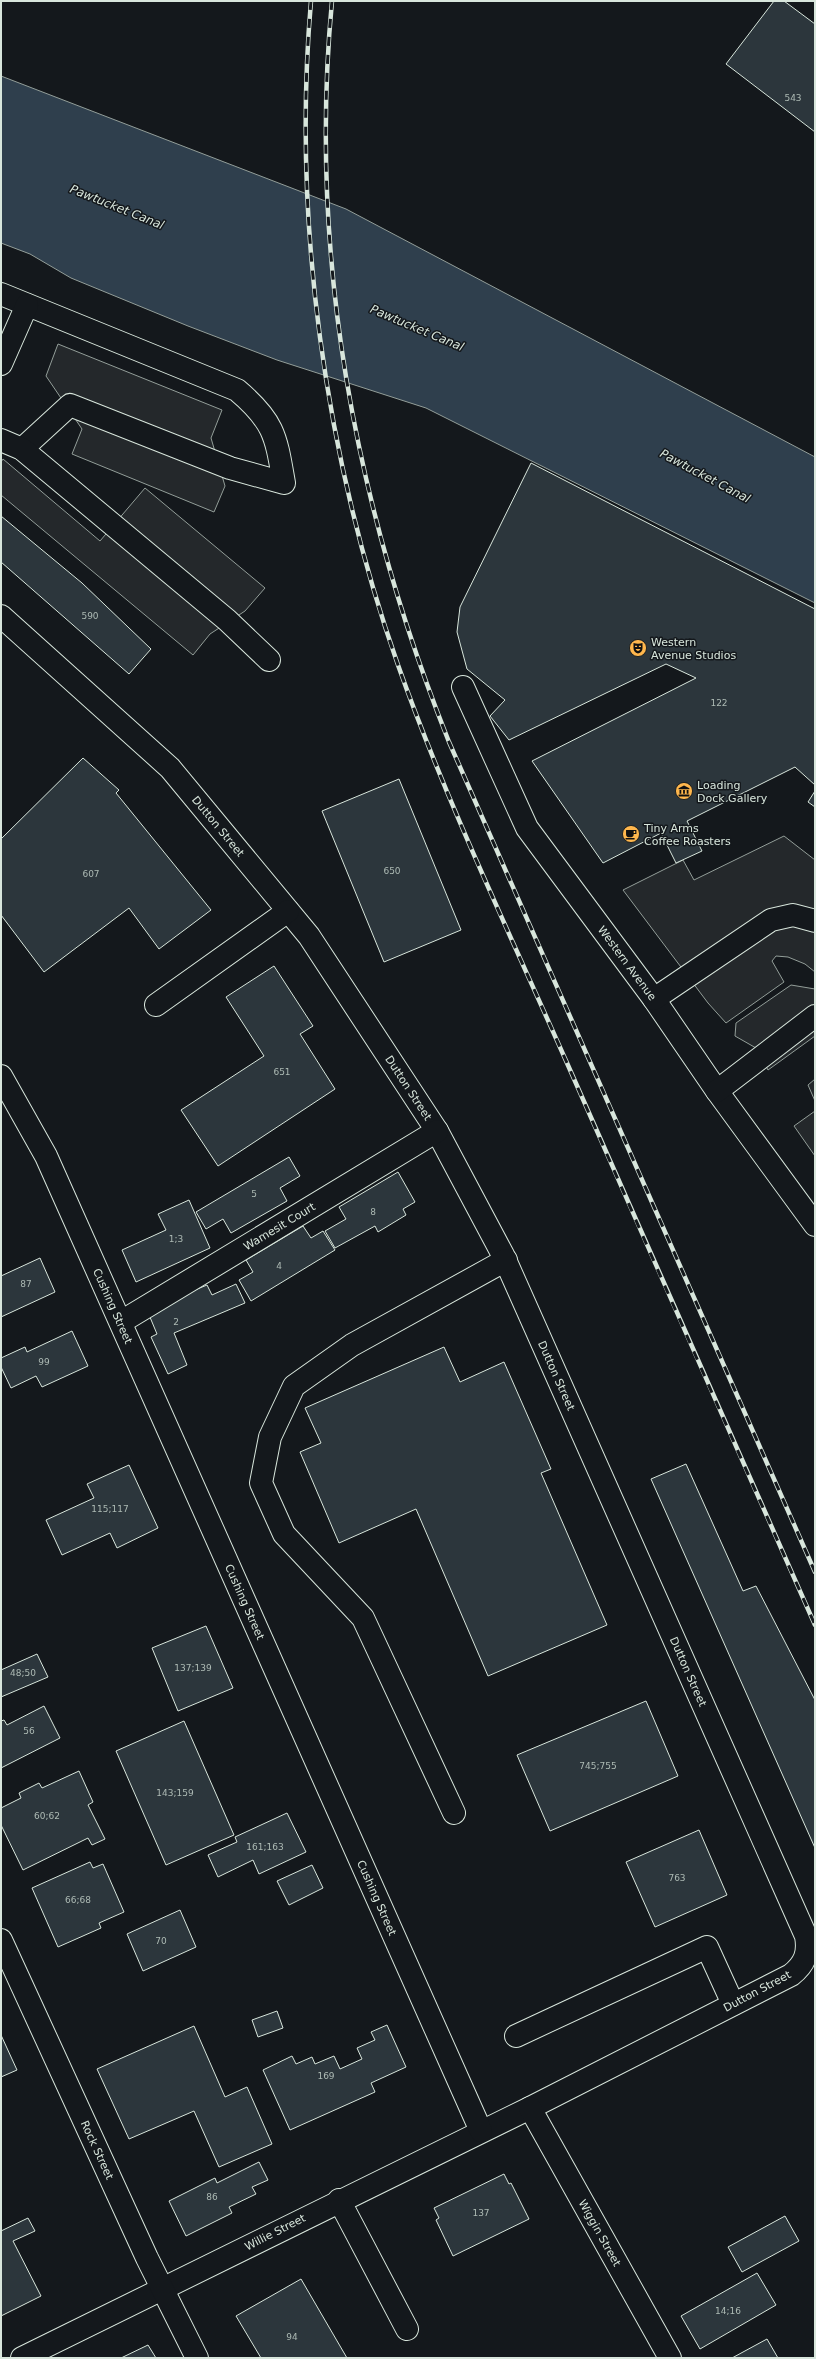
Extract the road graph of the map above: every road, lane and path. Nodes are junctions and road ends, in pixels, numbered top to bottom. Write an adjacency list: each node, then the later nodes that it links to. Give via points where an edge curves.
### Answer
1 (1, 294): 2 (street)
2 (27, 305): 3 (street); 5 (street, via 237,390 270,425 276,441 284,483 230,468 70,405)
3 (1, 364)
4 (1, 440): 5 (street)
5 (22, 449): 7 (street, via 227,620)
6 (1, 616): 9 (street, Dutton Street, via 170,768)
7 (269, 660)
8 (463, 687): 11 (street, Western Avenue, via 527,828)
9 (288, 911): 12 (street); 16 (street, Dutton Street, via 309,936)
10 (815, 921): 11 (street, via 793,915 771,920)
11 (654, 999): 15 (street, Western Avenue)
12 (156, 1005)
13 (815, 1016): 15 (street)
14 (1, 1076): 19 (street, Cushing Street, via 46,1156)
15 (718, 1091): 17 (street, Western Avenue)
16 (437, 1131): 18 (street, Dutton Street); 19 (street, Wamesit Court)
17 (815, 1225)
18 (506, 1260): 20 (street, via 352,1344 294,1386 270,1437 261,1483 284,1534 363,1618); 22 (street, Dutton Street)
19 (121, 1322): 26 (street, Cushing Street)
20 (454, 1813)
21 (1, 1940): 28 (street, Rock Street)
22 (811, 1944): 23 (street, Dutton Street, via 800,1968)
23 (733, 2004): 24 (street, via 707,1947); 25 (street, Dutton Street)
24 (516, 2036)
25 (530, 2108): 26 (street, Willie Street); 32 (street, Wiggin Street)
26 (481, 2131): 27 (street, Willie Street)
27 (339, 2200): 28 (street, Willie Street); 29 (street)
28 (162, 2289): 30 (street, Willie Street); 31 (street, Rock Street)
29 (407, 2329)
30 (22, 2358)
31 (197, 2358)
32 (670, 2358)

